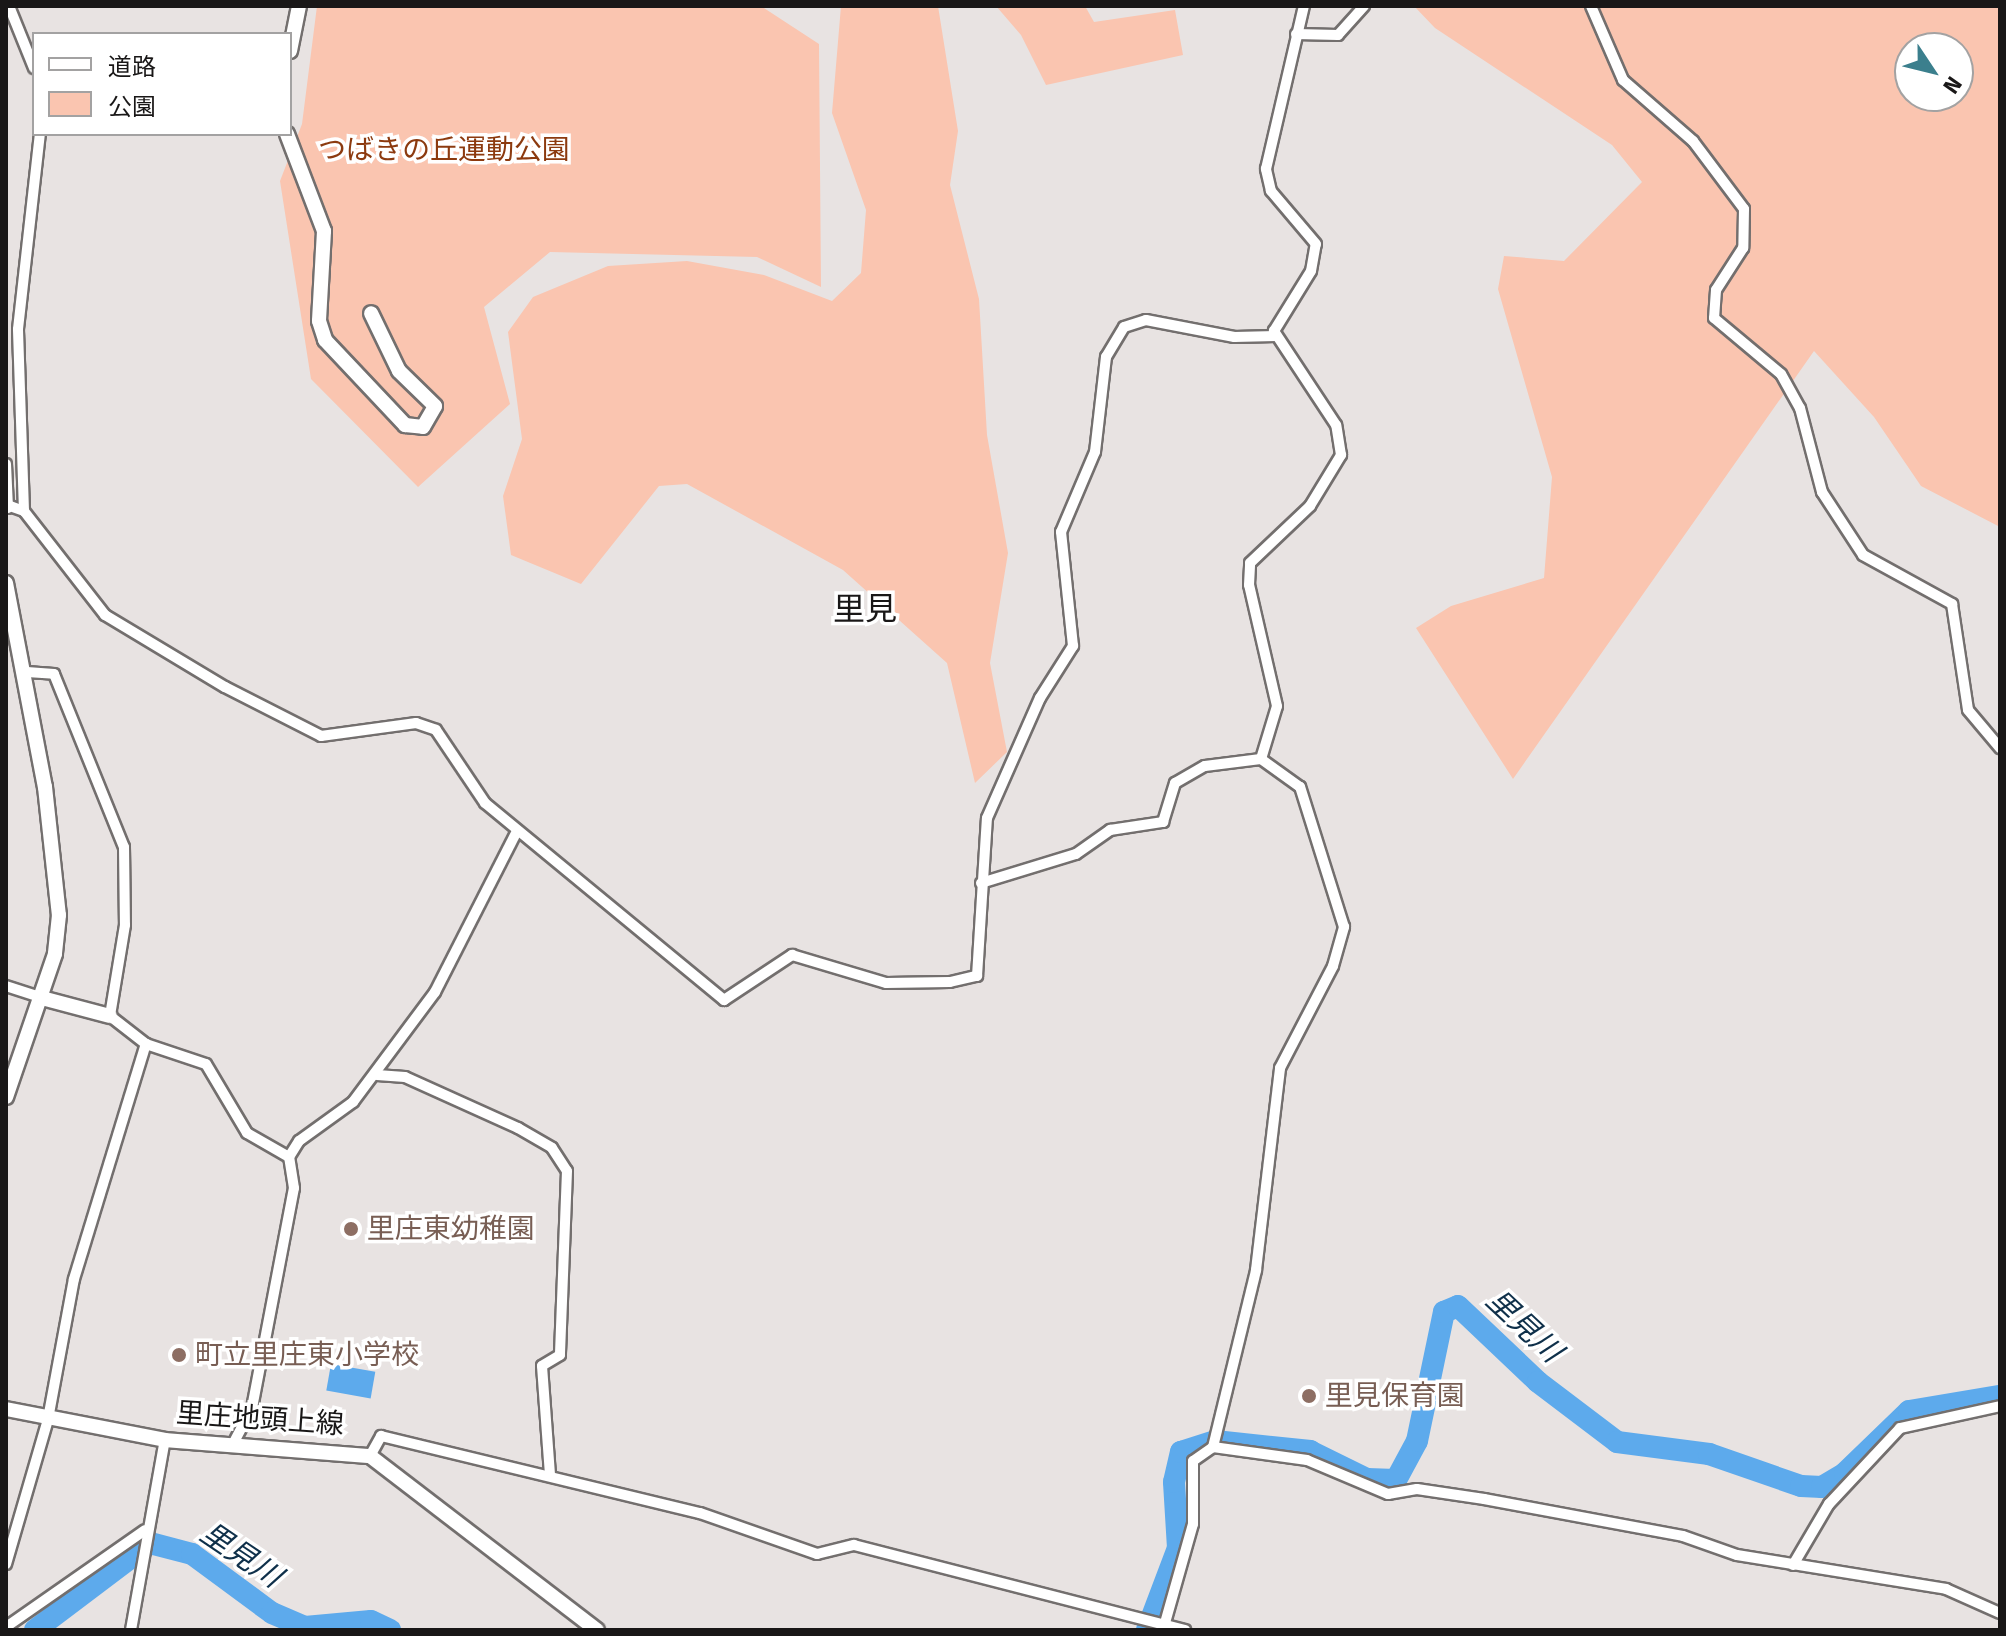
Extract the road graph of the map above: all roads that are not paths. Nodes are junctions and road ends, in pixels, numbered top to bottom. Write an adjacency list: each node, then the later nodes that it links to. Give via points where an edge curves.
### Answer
1 (9, 6): 8 (street)
2 (299, 6): 7 (street)
3 (1304, 6): 6 (street)
4 (1364, 6): 6 (street, via 1338,35)
5 (1591, 6): 18 (street, via 1623,80 1693,141 1744,209 1743,248 1716,290 1714,318 1781,374 1800,408 1822,492 1863,555 1952,604 1968,710)
6 (1296, 34): 12 (street, via 1266,169 1271,191 1316,244 1311,271)
7 (292, 41)
8 (32, 63)
9 (40, 136): 15 (street, via 18,329)
10 (288, 136): 11 (street, via 324,231 319,321 325,340 405,425 423,427 435,406 399,371)
11 (371, 313)
12 (1276, 336): 19 (street, via 1336,425 1341,455 1310,506 1250,563 1277,706); 21 (street, via 1234,337 1146,320 1124,327 1106,357 1097,441 1061,532 1073,646 997,789)
13 (6, 464): 14 (street)
14 (8, 507): 15 (street)
15 (24, 511): 20 (street, via 105,615 145,643 321,736 416,723 436,730 470,787)
16 (6, 583): 17 (street)
17 (27, 672): 23 (street, via 59,915); 24 (street, via 54,674 124,847 125,925)
18 (2000, 748)
19 (1261, 759): 21 (street, via 1205,766 1175,783 1163,822 1110,830 1076,854); 34 (street, via 1300,787 1344,927 1333,966 1280,1068 1256,1270)
20 (517, 831): 21 (street, via 724,1000 792,955 886,983 977,976); 26 (street, via 435,992)
21 (981, 883)
22 (6, 986): 23 (street)
23 (42, 998): 24 (street); 27 (street)
24 (110, 1016): 25 (street)
25 (146, 1044): 28 (street, via 206,1064 247,1133); 31 (street, via 74,1279)
26 (377, 1075): 28 (street, via 353,1102 299,1141); 36 (street, via 405,1077 518,1128 552,1148 567,1171 560,1355 542,1366)
27 (6, 1097)
28 (289, 1157): 33 (street, via 294,1188 252,1408)
29 (2000, 1406): 39 (street, via 1900,1428 1829,1504)
30 (6, 1409): 31 (street, 里庄地頭上線)
31 (48, 1419): 32 (street, 里庄地頭上線); 38 (street)
32 (165, 1440): 33 (street, 里庄地頭上線); 37 (street)
33 (234, 1442): 35 (street, 里庄地頭上線)
34 (1213, 1447): 39 (street, via 1307,1460 1388,1494 1417,1489 1484,1499); 42 (street, via 1193,1461 1193,1524)
35 (370, 1456): 36 (street, via 381,1436); 44 (street, 里庄地頭上線)
36 (550, 1475): 42 (street, via 700,1513 817,1554 854,1545)
37 (144, 1532): 41 (street); 43 (street)
38 (6, 1564)
39 (1793, 1565): 40 (street, via 1946,1589)
40 (2000, 1613)
41 (6, 1627)
42 (1164, 1627): 45 (street)
43 (131, 1630)
44 (597, 1630)
45 (1185, 1630)

